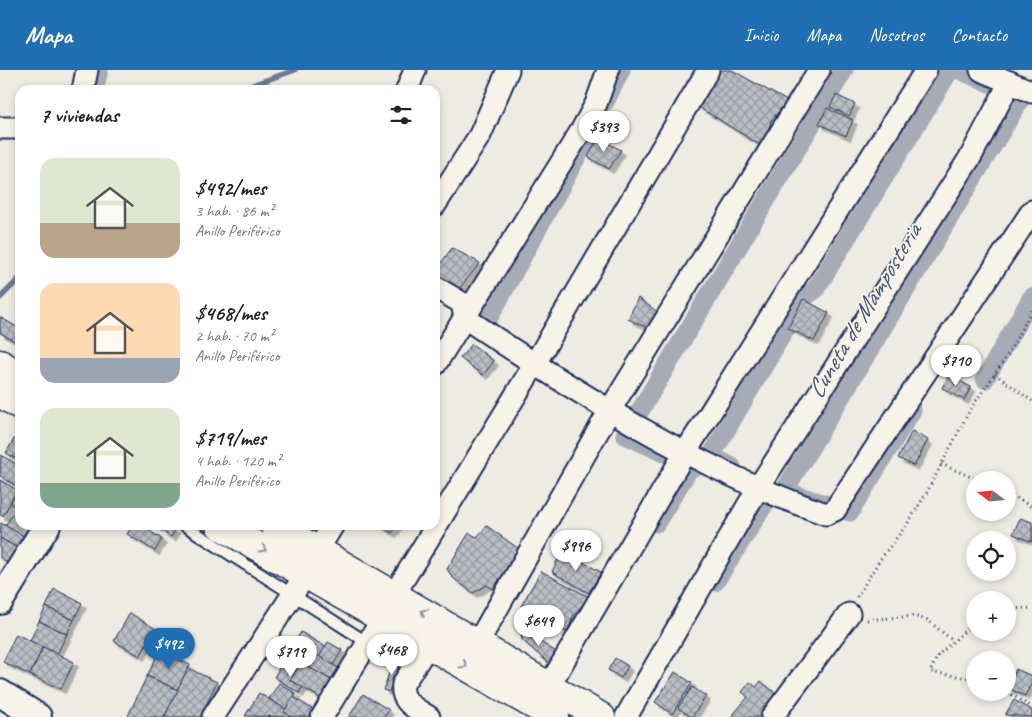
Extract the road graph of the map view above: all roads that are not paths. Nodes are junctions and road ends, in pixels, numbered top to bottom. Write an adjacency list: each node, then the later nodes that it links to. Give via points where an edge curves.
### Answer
1 (87, 70): 9 (street)
2 (415, 70): 10 (street)
3 (508, 70): 14 (street, via 480,135)
4 (608, 70): 17 (street, via 582,131)
5 (708, 70): 20 (street)
6 (820, 70): 24 (street)
7 (925, 72): 25 (street)
8 (998, 80): 11 (street); 26 (street, via 971,156)
9 (84, 85)
10 (410, 85)
11 (1032, 92)
12 (0, 128): 13 (street)
13 (15, 128)
14 (440, 198)
15 (1032, 210): 26 (street, via 837,506 826,514)
16 (440, 291): 17 (street, via 462,303)
17 (465, 318): 18 (street); 20 (street)
18 (440, 357)
19 (0, 364): 21 (highway)
20 (534, 365): 24 (street); 27 (street)
21 (15, 373)
22 (0, 393): 23 (highway)
23 (15, 402)
24 (610, 410): 25 (street); 40 (street)
25 (681, 459): 26 (street); 42 (street)
26 (754, 495): 50 (street)
27 (440, 520)
28 (44, 530): 35 (street)
29 (197, 530): 34 (lane)
30 (229, 530): 34 (highway, one-way to 34)
31 (277, 530): 34 (highway)
32 (330, 530): 34 (street)
33 (434, 530): 36 (street)
34 (305, 573): 36 (highway); 38 (lane); 45 (street)
35 (0, 601)
36 (388, 606): 38 (street); 39 (highway); 40 (highway, one-way to 36)
37 (848, 614): 51 (street)
38 (368, 643): 41 (lane); 46 (street)
39 (429, 644): 41 (street); 48 (highway, one-way to 48)
40 (478, 644): 42 (highway)
41 (414, 668): 47 (street, via 403,684 403,697)
42 (549, 686): 49 (highway)
43 (0, 693): 44 (street)
44 (32, 716)
45 (213, 717)
46 (322, 717)
47 (429, 717)
48 (555, 717)
49 (601, 717)
50 (626, 717)
51 (772, 717)

